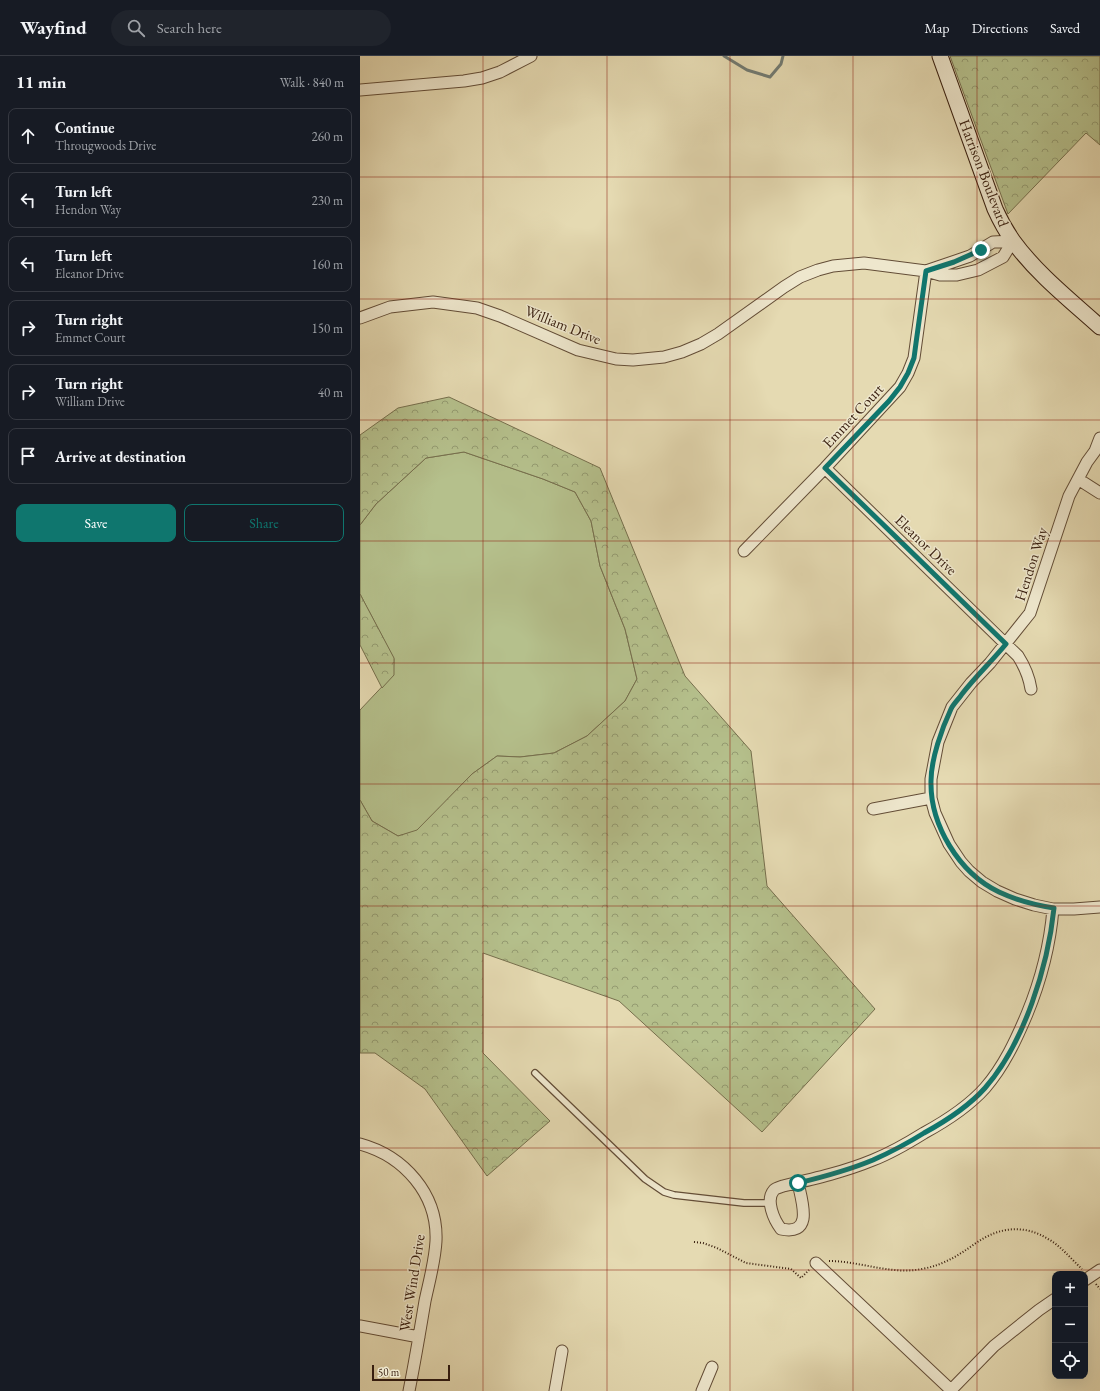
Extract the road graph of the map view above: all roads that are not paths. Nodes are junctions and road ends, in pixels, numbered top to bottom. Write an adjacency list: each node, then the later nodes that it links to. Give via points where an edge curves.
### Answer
1 (531, 56): 3 (street, via 482,78)
2 (940, 56): 4 (street, Harrison Boulevard, via 995,209)
3 (360, 90)
4 (1013, 241): 5 (street, William Drive, via 993,242 970,256); 5 (street, William Drive, via 1003,257 978,270 956,275 940,275); 7 (street, Harrison Boulevard, via 1045,277)
5 (926, 271): 6 (street, William Drive, via 864,263 818,270 800,277 701,344 682,352 649,359 616,359 591,354 477,308 433,302 390,307); 10 (street, Emmet Court, via 914,358 908,373 889,401)
6 (360, 318)
7 (1100, 327)
8 (1100, 438): 9 (street, Hendon Way)
9 (1097, 450): 11 (street, Hendon Way)
10 (825, 468): 13 (street, Emmet Court); 14 (street, Eleanor Drive)
11 (1078, 479): 12 (street); 14 (street, Hendon Way, via 1069,496 1030,613)
12 (1100, 493)
13 (744, 551)
14 (1006, 644): 15 (street, Eleanor Drive, via 1025,667); 16 (street, Hendon Way, via 952,707 938,742 930,780)
15 (1032, 689)
16 (931, 798): 17 (street); 19 (street, Hendon Way, via 949,844 982,882 1015,899)
17 (873, 809)
18 (1100, 907): 19 (street, Hendon Way)
19 (1054, 908): 22 (street, via 1052,930 1037,990 1006,1058 985,1088 955,1114 896,1149 848,1169)
20 (536, 1073): 23 (lane, via 645,1179 664,1192 744,1203)
21 (360, 1144): 29 (street, West Wind Drive, via 387,1155 405,1168 422,1189 433,1214 435,1250)
22 (798, 1183): 23 (street, via 774,1189); 23 (street, via 803,1221 798,1228 789,1231 781,1229 775,1221)
23 (770, 1203)
24 (816, 1263): 35 (street)
25 (1100, 1270): 26 (street)
26 (1088, 1278)
27 (1052, 1301): 35 (street, via 994,1346)
28 (360, 1326): 29 (street)
29 (419, 1336): 32 (street, West Wind Drive)
30 (562, 1351): 33 (street)
31 (712, 1367): 34 (street)
32 (409, 1391)
33 (555, 1391)
34 (702, 1391)
35 (952, 1391)

